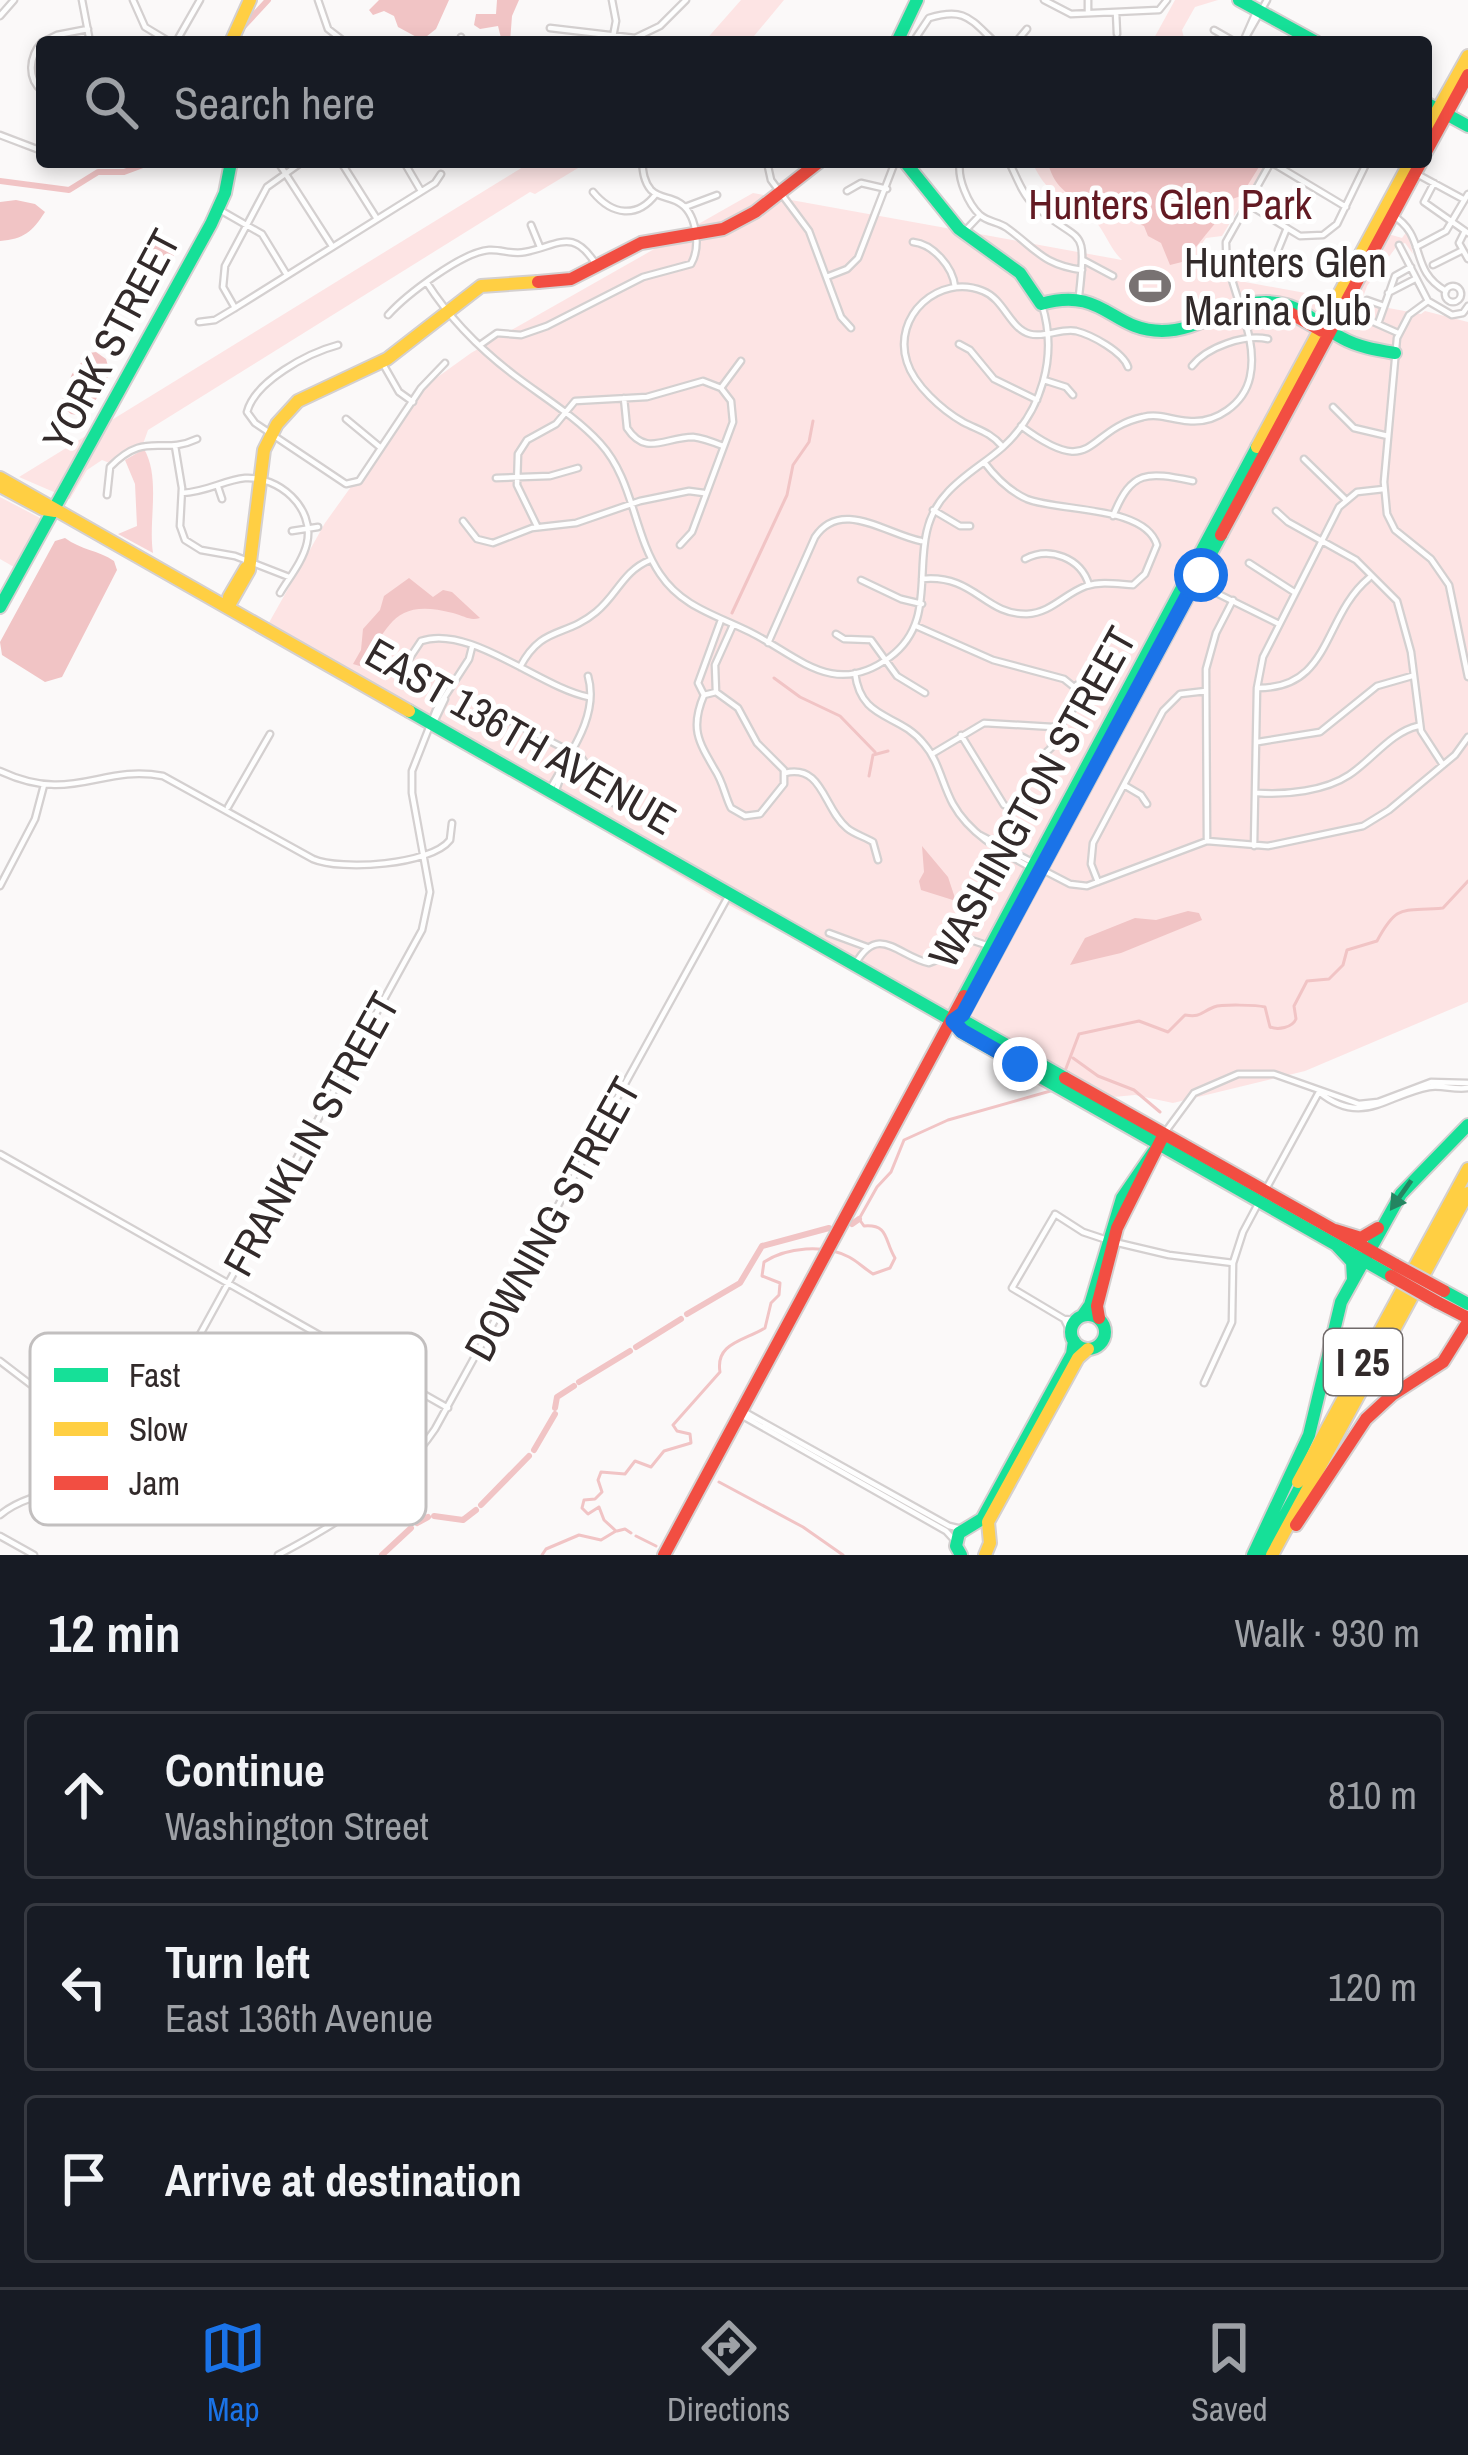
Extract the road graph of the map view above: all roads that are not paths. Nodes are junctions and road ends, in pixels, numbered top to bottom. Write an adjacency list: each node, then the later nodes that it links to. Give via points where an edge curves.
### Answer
1 (14, 0): 19 (street)
2 (82, 0): 21 (street)
3 (134, 0): 27 (street, via 145,27)
4 (200, 0): 28 (street)
5 (250, 0): 29 (main road)
6 (318, 0): 30 (street)
7 (612, 0): 32 (street)
8 (686, 0): 33 (street)
9 (917, 0): 34 (main road)
10 (1044, 0): 18 (street)
11 (1088, 0): 18 (street)
12 (1100, 0): 16 (street)
13 (1167, 0): 17 (street, via 1159,10)
14 (1241, 1): 15 (main road)
15 (1263, 6): 39 (street); 40 (main road)
16 (1101, 12): 17 (street); 18 (street)
17 (1116, 12): 24 (street)
18 (1088, 13)
19 (0, 16)
20 (550, 28): 31 (street)
21 (88, 29): 25 (street); 26 (street)
22 (1027, 29): 37 (street)
23 (1214, 30): 38 (street)
24 (1117, 34)
25 (53, 36)
26 (90, 36)
27 (162, 36)
28 (177, 36)
29 (234, 36)
30 (337, 36)
31 (596, 36)
32 (614, 36)
33 (639, 36)
34 (906, 36)
35 (907, 36): 36 (street, via 929,18 954,12)
36 (988, 36)
37 (1021, 36)
38 (1230, 36)
39 (1244, 36)
40 (1307, 36)
41 (36, 55): 44 (street)
42 (1468, 56): 45 (main road)
43 (1468, 75): 45 (main road)
44 (36, 85)
45 (1437, 108): 46 (main road)
46 (1468, 126)
47 (0, 135): 48 (street)
48 (36, 149)
49 (229, 168): 80 (main road, YORK STREET)
50 (282, 168): 66 (street)
51 (293, 168): 66 (street)
52 (345, 168): 83 (street)
53 (408, 168): 70 (street)
54 (643, 168): 74 (street)
55 (768, 168): 73 (street)
56 (811, 168): 73 (main road)
57 (893, 168): 69 (street)
58 (910, 168): 89 (main road)
59 (960, 168): 82 (street)
60 (1012, 168): 98 (street, via 1030,203 1079,235)
61 (1267, 168): 77 (street)
62 (1281, 168): 79 (street)
63 (1364, 168): 79 (street)
64 (1414, 168): 81 (main road, WASHINGTON STREET)
65 (1417, 168): 68 (street)
66 (286, 173): 84 (street, via 267,187); 93 (street)
67 (441, 174): 70 (street)
68 (1434, 183): 76 (street); 85 (street, via 1424,202)
69 (887, 189): 71 (street, via 865,182); 106 (street, via 854,263)
70 (421, 191): 83 (street)
71 (847, 191)
72 (593, 192): 74 (street, via 629,213)
73 (780, 193): 90 (main road, via 742,220); 106 (street, via 809,232)
74 (656, 194): 78 (street)
75 (717, 195): 78 (street)
76 (1466, 197): 85 (street)
77 (1246, 203): 87 (street); 116 (street, via 1225,249)
78 (685, 207): 90 (street)
79 (1346, 207): 87 (street, via 1320,241)
80 (218, 209): 84 (street); 177 (main road, YORK STREET)
81 (1389, 214): 95 (street, via 1409,226); 128 (main road, WASHINGTON STREET)
82 (980, 215): 89 (street); 102 (street, via 1054,264)
83 (377, 219): 93 (street)
84 (246, 224): 104 (street, via 262,234); 120 (street, via 221,276)
85 (1451, 224): 88 (street); 95 (street)
86 (531, 225): 94 (street)
87 (1287, 228): 103 (street, via 1278,250)
88 (1466, 232): 96 (street)
89 (963, 233): 117 (main road, via 1021,273)
90 (695, 234): 99 (main road, via 641,243); 129 (street, via 697,255 688,266 643,277 527,334)
91 (913, 242): 109 (street, via 952,272)
92 (1399, 245): 101 (street)
93 (332, 247): 104 (street)
94 (540, 247): 99 (street, via 572,241); 108 (street, via 482,250)
95 (1416, 247): 110 (street, via 1428,278)
96 (1461, 251): 97 (street); 100 (street)
97 (1468, 259)
98 (1083, 260): 102 (street); 105 (street)
99 (597, 266): 121 (main road, via 571,279 481,286)
100 (1433, 266)
101 (1411, 267): 107 (street); 111 (street, via 1395,276)
102 (1082, 270): 113 (street)
103 (1286, 274)
104 (287, 275): 120 (street)
105 (1113, 276)
106 (826, 277): 127 (street)
107 (1417, 278): 111 (street); 115 (street)
108 (427, 283): 121 (street); 123 (street)
109 (955, 287): 131 (street, via 987,293 1022,330); 158 (street, via 913,314 906,360 922,387)
110 (1446, 291): 112 (street, via 1454,286); 114 (street)
111 (1388, 293): 118 (street)
112 (1464, 294): 114 (street)
113 (1079, 296): 116 (main road, via 1161,331); 117 (main road)
114 (1449, 300): 122 (street)
115 (1428, 301): 122 (street); 130 (street)
116 (1239, 303): 128 (main road, via 1295,309); 132 (street)
117 (1041, 304): 131 (street)
118 (1384, 306): 126 (street); 126 (street, via 1367,300 1360,311)
119 (1468, 306): 122 (street, via 1458,315)
120 (235, 308): 125 (street)
121 (447, 311): 136 (street); 139 (main road)
122 (1442, 311)
123 (388, 315)
124 (501, 318): 129 (street)
125 (199, 322)
126 (1378, 322): 130 (street)
127 (851, 328)
128 (1326, 329): 137 (main road); 197 (main road, WASHINGTON STREET)
129 (502, 333): 136 (street)
130 (1398, 333): 137 (street)
131 (1048, 334): 142 (street, via 1079,332); 143 (street)
132 (1247, 339): 133 (street); 141 (street); 152 (street, via 1248,383 1218,421 1138,418 1077,451 1053,448)
133 (1268, 339)
134 (959, 344): 147 (street, via 1000,383)
135 (338, 345): 153 (street, via 252,398 249,415)
136 (479, 346): 150 (street)
137 (1395, 353): 154 (street)
138 (742, 361): 144 (street)
139 (382, 362): 148 (street); 153 (main road, via 303,398)
140 (445, 362): 148 (street)
141 (1192, 366)
142 (1128, 367)
143 (1044, 380): 145 (street); 147 (street)
144 (721, 388): 146 (street, via 697,381); 157 (street, via 734,411)
145 (1073, 395)
146 (624, 398): 150 (street, via 579,400); 157 (street, via 626,428 642,443 694,437)
147 (1037, 400): 152 (street)
148 (412, 401): 159 (street)
149 (1333, 407): 154 (street, via 1354,428)
150 (565, 413): 163 (street, via 523,444); 175 (street, via 605,449)
151 (346, 419): 159 (street)
152 (1021, 426): 158 (street)
153 (271, 434): 159 (street, via 353,485); 164 (main road)
154 (1388, 436): 169 (street)
155 (196, 439): 156 (street)
156 (175, 446): 170 (street); 172 (street, via 146,443 120,457 107,473)
157 (723, 446): 171 (street)
158 (1003, 446): 161 (street)
159 (381, 448)
160 (1304, 459): 174 (street)
161 (984, 462): 176 (street); 179 (street, via 1025,498)
162 (578, 468): 163 (street)
163 (516, 477): 165 (street); 181 (street)
164 (260, 478): 168 (street); 184 (street, via 283,486); 191 (main road)
165 (496, 478)
166 (1193, 481): 179 (street, via 1143,476 1124,491)
167 (0, 482): 177 (main road, EAST 136TH AVENUE)
168 (218, 487): 170 (street); 173 (street)
169 (1384, 489): 174 (street); 219 (street, via 1395,530 1449,585)
170 (182, 493): 191 (street, via 185,540)
171 (704, 493): 175 (street); 188 (street)
172 (107, 495)
173 (222, 499)
174 (1346, 499): 186 (street)
175 (632, 504): 181 (street); 189 (street)
176 (933, 510): 182 (street); 187 (street)
177 (55, 511): 203 (main road, EAST 136TH AVENUE); 204 (main road, YORK STREET)
178 (1276, 511): 186 (street)
179 (1113, 516): 198 (street, via 1160,539 1134,587)
180 (463, 521): 181 (street, via 488,543)
181 (537, 526)
182 (970, 526)
183 (318, 527): 184 (street)
184 (307, 528): 185 (street); 193 (street)
185 (292, 531)
186 (1322, 540): 194 (street); 199 (street)
187 (922, 541): 196 (street); 211 (street, via 855,518 827,523)
188 (680, 545)
189 (651, 559): 205 (street, via 685,601); 215 (street, via 629,571 593,614 536,642)
190 (1025, 559): 198 (street, via 1070,559)
191 (250, 561): 193 (street); 203 (main road)
192 (1249, 563): 199 (street)
193 (290, 577): 200 (street)
194 (1371, 577): 218 (street, via 1400,606); 221 (street, via 1349,598 1303,677)
195 (861, 580): 202 (street)
196 (922, 580): 198 (street, via 960,582 1027,614 1050,613); 202 (street)
197 (1198, 580): 201 (street); 256 (main road, WASHINGTON STREET)
198 (1089, 585)
199 (1294, 592): 206 (street)
200 (280, 593)
201 (1233, 600): 206 (street); 222 (street, via 1212,635)
202 (922, 604): 208 (street)
203 (228, 607): 228 (main road, EAST 136TH AVENUE)
204 (0, 608)
205 (721, 620): 207 (street); 225 (street, via 698,683)
206 (1277, 623): 221 (street)
207 (733, 625): 211 (street); 223 (street, via 715,665)
208 (916, 626): 213 (street); 220 (street)
209 (836, 634): 213 (street, via 871,640)
210 (1104, 639): 220 (street, via 1093,671)
211 (768, 643): 216 (street, via 816,671)
212 (472, 647): 214 (street, via 428,638); 215 (street); 228 (street, FRANKLIN STREET)
213 (885, 661): 216 (street); 224 (street)
214 (406, 662)
215 (520, 667): 226 (street)
216 (855, 673): 236 (street, via 868,706 913,732)
217 (588, 676): 226 (street)
218 (1415, 676): 229 (street); 234 (street, via 1377,686 1320,732)
219 (1468, 676)
220 (1074, 687): 230 (street, via 1075,704)
221 (1258, 688): 234 (street)
222 (1205, 691): 242 (street, via 1179,691); 252 (street)
223 (716, 692): 225 (street); 240 (street, via 738,708)
224 (925, 693)
225 (704, 695): 240 (street, via 695,736 730,808 760,814)
226 (589, 697): 235 (street)
227 (501, 716): 235 (street)
228 (431, 723): 243 (main road, EAST 136TH AVENUE); 254 (street, FRANKLIN STREET, via 412,777)
229 (1420, 726): 238 (street); 244 (street, via 1337,782)
230 (1053, 727): 232 (street, via 983,719); 237 (street)
231 (270, 734): 247 (street)
232 (962, 736): 236 (street); 248 (street, via 1004,805)
233 (1468, 737): 238 (street)
234 (1258, 742): 244 (street)
235 (573, 752): 243 (street); 245 (street)
236 (932, 754): 256 (street, via 954,806 980,835)
237 (1041, 757)
238 (1443, 765): 253 (street, via 1369,823)
239 (0, 771): 241 (street)
240 (785, 772): 249 (street, via 811,774)
241 (44, 785): 247 (street, via 150,774); 258 (street)
242 (1124, 785): 246 (street); 257 (street, via 1093,843)
243 (552, 792): 259 (main road, EAST 136TH AVENUE)
244 (1258, 794): 253 (street)
245 (614, 803)
246 (1147, 804)
247 (227, 809): 254 (street, via 332,866)
248 (1015, 809)
249 (839, 818): 251 (street); 255 (street, via 873,842)
250 (452, 823): 254 (street, via 446,846)
251 (826, 824)
252 (1207, 841): 253 (street); 257 (street)
253 (1254, 846)
254 (424, 855): 282 (street, FRANKLIN STREET, via 430,892 422,930)
255 (878, 860)
256 (1036, 867): 257 (street, via 1078,886); 262 (main road, WASHINGTON STREET)
257 (1098, 883)
258 (0, 886)
259 (730, 893): 263 (main road, EAST 136TH AVENUE); 296 (street, DOWNING STREET)
260 (829, 933): 261 (street)
261 (867, 947): 262 (street, via 886,944 929,963 962,937); 263 (street)
262 (993, 948): 264 (main road, WASHINGTON STREET)
263 (855, 965): 264 (main road, EAST 136TH AVENUE)
264 (953, 1021): 268 (main road, EAST 136TH AVENUE); 297 (main road, WASHINGTON STREET)
265 (1468, 1085): 266 (street, via 1431,1087 1366,1108)
266 (1318, 1092): 268 (street, via 1274,1075 1238,1074 1194,1093); 273 (street)
267 (1468, 1125): 275 (main road, one-way to 275, via 1414,1176)
268 (1162, 1138): 273 (main road, EAST 136TH AVENUE); 277 (main road)
269 (0, 1154): 282 (street)
270 (1468, 1169): 310 (main road, I 25)
271 (1468, 1178): 310 (main road)
272 (1468, 1193): 311 (main road)
273 (1262, 1197): 276 (main road, EAST 136TH AVENUE); 278 (main road, EAST 136TH AVENUE); 280 (street)
274 (1468, 1204): 302 (main road, I 25)
275 (1381, 1226): 276 (main road, via 1361,1238); 279 (main road)
276 (1335, 1230): 279 (main road, EAST 136TH AVENUE)
277 (1109, 1240): 280 (street); 285 (main road); 287 (main road, via 1090,1305); 287 (street, via 1056,1213 1012,1287)
278 (1337, 1246): 279 (main road, EAST 136TH AVENUE); 281 (main road, via 1353,1265)
279 (1366, 1255): 281 (main road); 283 (main road, EAST 136TH AVENUE, bridge)
280 (1233, 1263): 293 (street, via 1234,1314)
281 (1353, 1279): 310 (main road, via 1334,1317 1302,1455)
282 (229, 1284): 288 (street, FRANKLIN STREET); 289 (street)
283 (1441, 1297): 284 (main road); 286 (main road)
284 (1468, 1304)
285 (1099, 1318): 287 (main road); 291 (main road, via 1104,1337)
286 (1468, 1320): 290 (main road)
287 (1074, 1325): 291 (main road); 305 (main road, via 1066,1365 983,1517)
288 (202, 1333)
289 (316, 1333)
290 (1463, 1337): 302 (main road, via 1443,1363 1366,1419)
291 (1088, 1349): 303 (main road)
292 (0, 1361): 294 (street)
293 (1204, 1383)
294 (30, 1384)
295 (426, 1396): 296 (street)
296 (448, 1408): 298 (street, DOWNING STREET)
297 (742, 1413): 305 (street); 305 (street); 308 (main road, WASHINGTON STREET)
298 (426, 1440)
299 (30, 1500): 300 (street, FRANKLIN STREET)
300 (0, 1515)
301 (330, 1525): 307 (street, DOWNING STREET)
302 (1296, 1525): 311 (main road, I 25)
303 (988, 1533): 305 (main road); 309 (main road)
304 (0, 1536): 306 (street)
305 (963, 1538)
306 (34, 1555)
307 (279, 1555)
308 (664, 1555)
309 (985, 1555)
310 (1258, 1555)
311 (1276, 1555)

